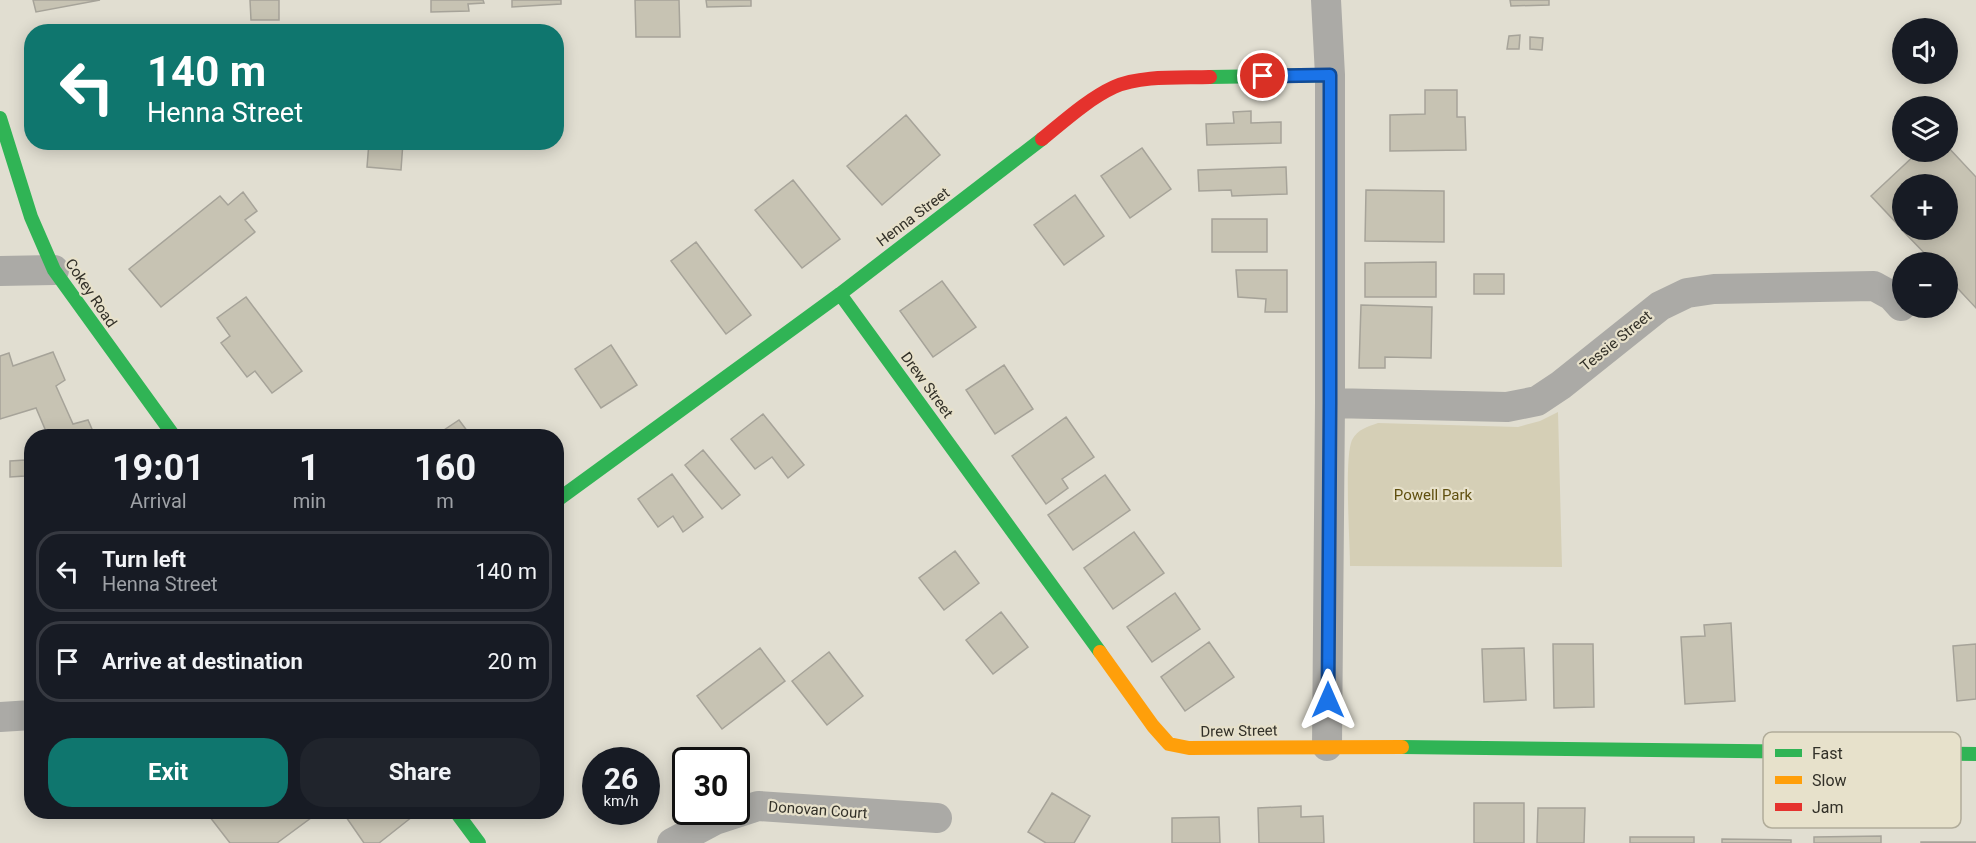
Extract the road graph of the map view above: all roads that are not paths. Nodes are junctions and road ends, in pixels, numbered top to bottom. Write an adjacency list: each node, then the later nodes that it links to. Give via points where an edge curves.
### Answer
1 (1326, 0): 2 (street)
2 (1330, 75): 6 (street, Henna Street, via 1152,78 1114,87 1081,108); 8 (street)
3 (0, 118): 4 (street, Cokey Road, via 31,217)
4 (54, 270): 5 (street); 9 (street, Cokey Road)
5 (0, 271)
6 (840, 294): 10 (street, Henna Street); 13 (street, Drew Street, via 1169,744 1189,748)
7 (1892, 296): 8 (street, Tessie Street, via 1874,286 1687,293 1660,306 1537,401 1507,406)
8 (1330, 403): 13 (street)
9 (169, 429)
10 (564, 495)
11 (24, 716): 12 (street)
12 (0, 717)
13 (1328, 746): 14 (street, Drew Street)
14 (1763, 751)
15 (1961, 754): 16 (street, Drew Street)
16 (1976, 754)
17 (937, 818): 20 (street, Donovan Court, via 758,806 715,820)
18 (461, 819): 19 (street)
19 (479, 843)
20 (672, 843)

